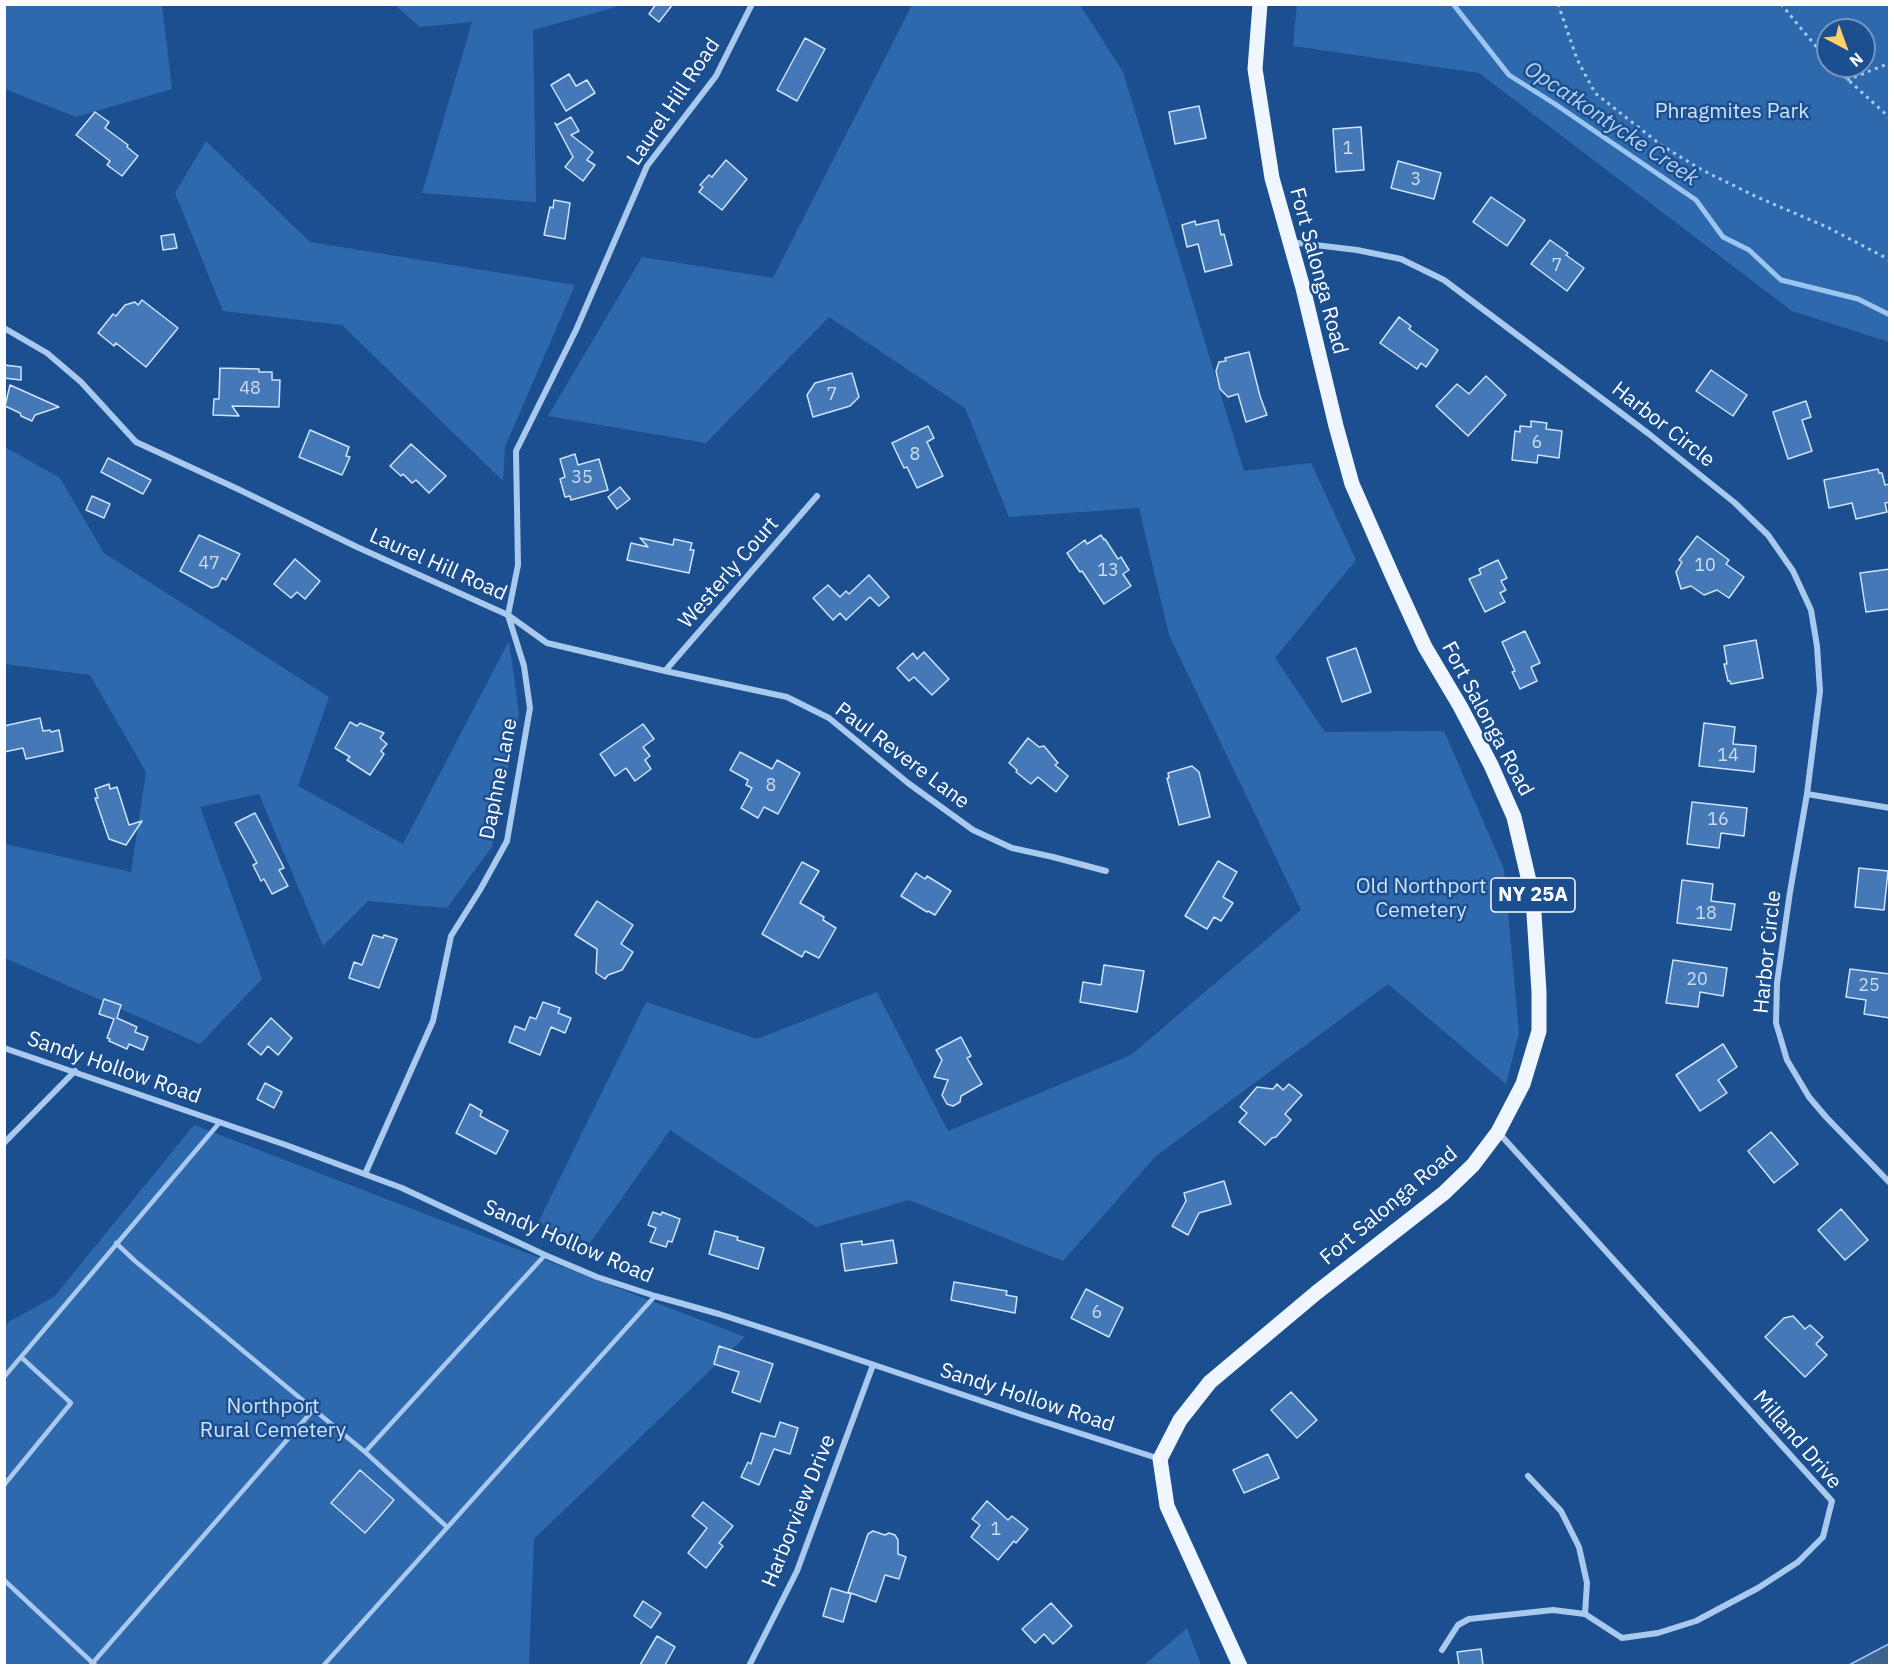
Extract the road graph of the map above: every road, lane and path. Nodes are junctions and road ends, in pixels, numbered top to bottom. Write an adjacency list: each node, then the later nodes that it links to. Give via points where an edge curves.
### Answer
1 (752, 4): 13 (street, Laurel Hill Road, via 716,76 647,166 576,330 516,451 518,566)
2 (1260, 4): 9 (main road, Fort Salonga Road / NY 25A, via 1255,69 1272,178)
3 (1558, 4): 10 (path, via 1577,59 1594,93 1661,146 1702,170)
4 (1781, 4): 5 (path)
5 (1816, 46)
6 (1890, 63): 7 (path)
7 (1847, 80): 8 (path)
8 (1890, 118)
9 (1290, 242): 15 (street, Harbor Circle, via 1401,259 1444,280 1649,434 1735,503 1768,535 1793,571 1811,610 1817,646 1820,691); 21 (main road, Fort Salonga Road / NY 25A, via 1352,484 1425,647 1491,765 1514,817 1533,898 1539,1031 1523,1084)
10 (1890, 260)
11 (4, 328): 13 (street, Laurel Hill Road, via 47,353 81,382 136,442)
12 (817, 496): 14 (street, Westerly Court)
13 (508, 615): 14 (street, Paul Revere Lane, via 547,643); 23 (street, Daphne Lane, via 524,666 530,708 507,841 451,936 433,1021)
14 (665, 671): 17 (street, Paul Revere Lane, via 787,697 829,718 973,830 1012,848)
15 (1807, 794): 16 (street); 24 (street, Harbor Circle, via 1777,983 1776,1023 1787,1060 1809,1097)
16 (1890, 808)
17 (1106, 872)
18 (4, 1048): 19 (street, Sandy Hollow Road)
19 (75, 1071): 20 (street, Sandy Hollow Road); 22 (street)
20 (220, 1122): 23 (street, Sandy Hollow Road); 25 (lane)
21 (1498, 1132): 33 (main road, Fort Salonga Road / NY 25A, via 1473,1165 1444,1193 1210,1382 1180,1420); 38 (street, Milland Drive, via 1832,1501 1823,1537 1798,1562 1696,1621 1658,1633 1622,1638)
22 (4, 1143)
23 (365, 1174): 26 (street, Sandy Hollow Road)
24 (1890, 1183)
25 (116, 1243): 28 (lane); 31 (lane)
26 (545, 1255): 27 (street, Sandy Hollow Road); 32 (lane)
27 (655, 1296): 29 (street, Sandy Hollow Road); 36 (lane)
28 (21, 1357): 30 (lane); 35 (lane, via 71,1403)
29 (873, 1365): 33 (street, Sandy Hollow Road); 42 (street, Harborview Drive, via 797,1571)
30 (4, 1377)
31 (314, 1409): 32 (lane); 40 (lane)
32 (365, 1452): 36 (lane)
33 (1160, 1459): 43 (main road, via 1167,1506)
34 (1528, 1476): 38 (street, via 1561,1511 1579,1547 1587,1583)
35 (4, 1485)
36 (447, 1527): 41 (lane)
37 (4, 1580): 40 (lane)
38 (1585, 1614): 39 (street, Milland Drive, via 1553,1610 1469,1618 1458,1625)
39 (1442, 1650)
40 (93, 1664)
41 (323, 1665)
42 (748, 1665)
43 (1240, 1665)

